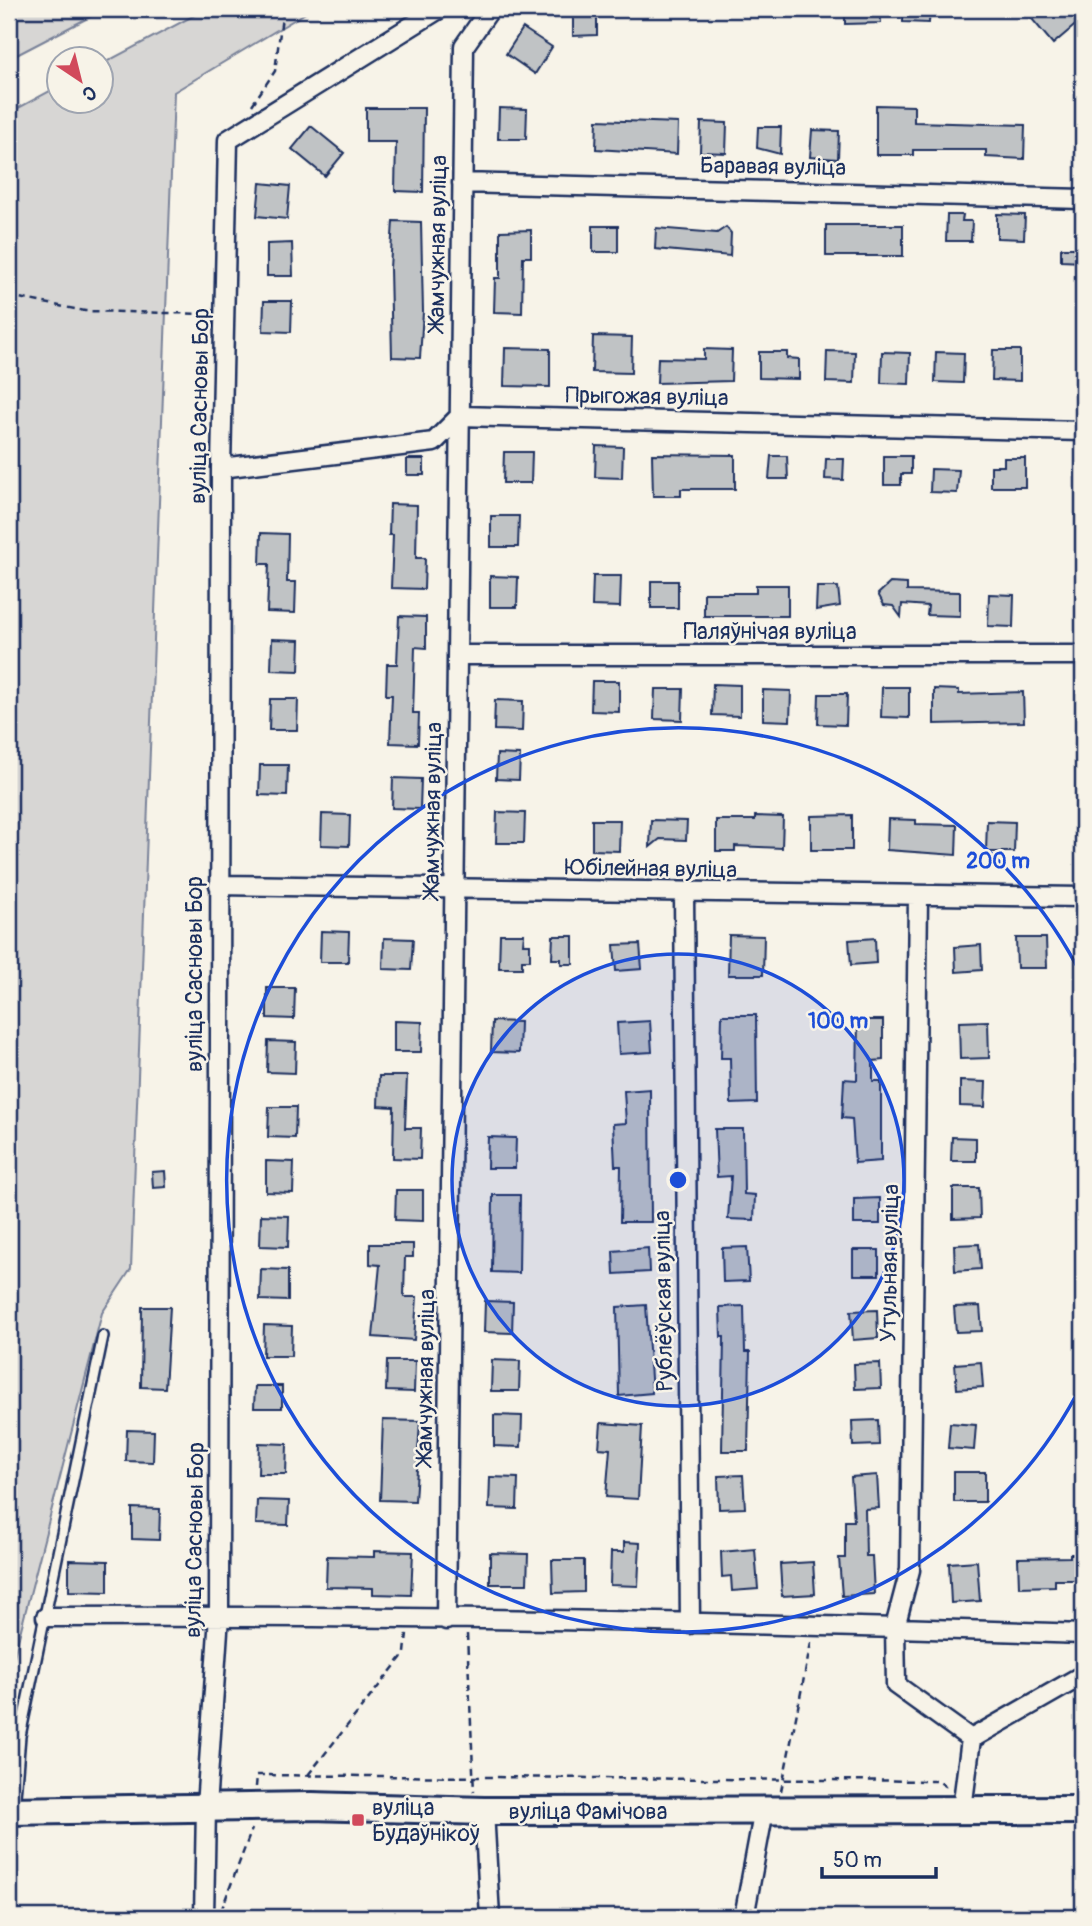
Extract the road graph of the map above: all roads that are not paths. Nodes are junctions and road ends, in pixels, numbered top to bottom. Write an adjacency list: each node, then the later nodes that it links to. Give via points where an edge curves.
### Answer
1 (439, 9): 7 (street, вуліца Сасновы Бор, via 229,140)
2 (490, 9): 3 (street, Жамчужная вуліца, via 464,46)
3 (462, 183): 4 (street, Баравая вуліца); 5 (street, Жамчужная вуліца)
4 (1083, 199)
5 (460, 416): 6 (street, Прыгожая вуліца); 7 (street, via 434,442); 8 (street, Жамчужная вуліца)
6 (1083, 431)
7 (221, 468): 10 (street, вуліца Сасновы Бор)
8 (457, 655): 9 (street, Паляўнічая вуліца); 11 (street, Жамчужная вуліца)
9 (1083, 655)
10 (219, 885): 11 (street, Юбілейная вуліца); 16 (street, вуліца Сасновы Бор)
11 (455, 889): 12 (street, Юбілейная вуліца); 18 (street, Жамчужная вуліца)
12 (684, 893): 13 (street, Юбілейная вуліца); 19 (street, Рублёўская вуліца)
13 (918, 897): 14 (street, Юбілейная вуліца); 20 (street, Утульная вуліца, via 910,1570)
14 (1083, 897)
15 (103, 1336): 17 (lane)
16 (219, 1616): 17 (street); 18 (street); 24 (street, вуліца Сасновы Бор)
17 (46, 1617): 28 (lane, via 20,1736)
18 (446, 1620): 19 (street)
19 (690, 1624): 20 (street)
20 (895, 1627): 21 (street); 23 (street, Утульная вуліца, via 896,1685)
21 (1083, 1634)
22 (1083, 1675): 23 (street)
23 (971, 1739): 25 (street)
24 (206, 1807): 28 (main road, вуліца Фамічова); 29 (main road, вуліца Фамічова); 30 (street)
25 (962, 1809): 26 (main road, вуліца Фамічова); 27 (main road, вуліца Фамічова)
26 (764, 1810): 29 (main road, вуліца Фамічова); 32 (street)
27 (1083, 1810)
28 (11, 1811)
29 (484, 1811): 31 (street)
30 (204, 1917)
31 (490, 1917)
32 (744, 1917)

